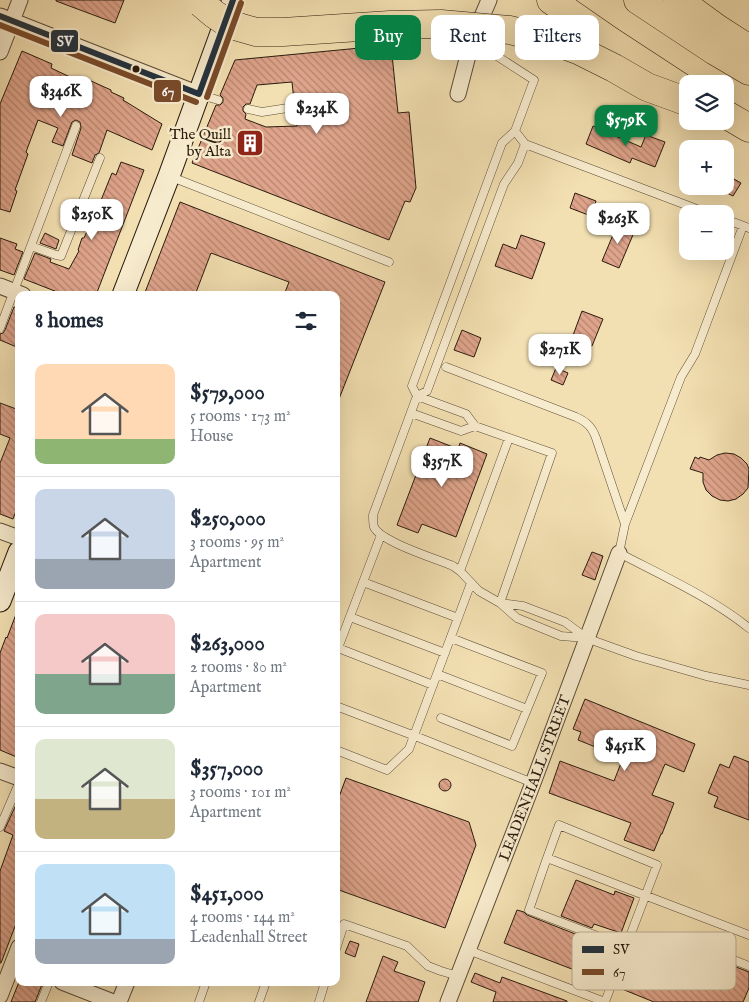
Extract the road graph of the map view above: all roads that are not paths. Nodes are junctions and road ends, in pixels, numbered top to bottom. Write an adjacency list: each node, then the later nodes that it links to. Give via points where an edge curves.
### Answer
1 (20, 0): 9 (street)
2 (198, 0): 18 (highway, bridge, via 223,20 256,32 442,24 510,30 578,50 647,87)
3 (233, 0): 17 (main road)
4 (489, 0): 8 (street)
5 (551, 0): 15 (highway)
6 (638, 0): 14 (highway)
7 (678, 0): 10 (highway)
8 (483, 15)
9 (6, 19): 11 (street); 17 (street)
10 (749, 49)
11 (0, 52)
12 (467, 60): 16 (street)
13 (503, 60): 22 (lane, via 534,80)
14 (749, 71)
15 (679, 86)
16 (458, 94)
17 (208, 97): 25 (main road); 32 (main road, via 171,138)
18 (679, 99)
19 (294, 107): 20 (lane, via 262,112)
20 (248, 108)
21 (76, 126): 29 (lane)
22 (515, 131): 23 (lane); 36 (lane, via 502,143 412,386)
23 (525, 144): 26 (lane); 36 (lane, via 518,163 504,184 427,391)
24 (100, 158): 29 (lane, via 62,256)
25 (169, 176): 30 (lane); 33 (main road)
26 (686, 205)
27 (734, 222): 28 (lane)
28 (746, 227): 40 (lane, via 695,354 681,377)
29 (31, 246): 31 (lane)
30 (389, 262)
31 (12, 291): 34 (lane)
32 (110, 291)
33 (125, 291)
34 (0, 328)
35 (446, 367): 40 (lane, via 586,422 596,438)
36 (417, 396): 37 (lane); 38 (lane, via 466,414)
37 (412, 413): 38 (lane, via 462,431); 42 (lane, via 373,515 374,527)
38 (475, 426): 39 (lane)
39 (509, 438): 46 (lane); 50 (lane, via 552,453)
40 (625, 524): 44 (lane)
41 (0, 530): 43 (street)
42 (382, 535): 46 (lane); 47 (lane)
43 (15, 536)
44 (619, 553): 53 (lane, via 712,602); 55 (street, LEADENHALL STREET)
45 (15, 562): 49 (main road)
46 (460, 571): 48 (lane)
47 (363, 582): 51 (lane); 52 (lane)
48 (471, 583): 50 (lane); 52 (lane)
49 (0, 601)
50 (500, 603): 55 (lane, via 523,606 565,622); 55 (lane, via 517,618 561,636)
51 (350, 617): 56 (lane); 58 (lane)
52 (458, 618): 54 (lane)
53 (749, 628)
54 (451, 638): 58 (lane); 63 (lane, via 542,672)
55 (586, 638): 61 (lane, via 636,656); 69 (street, LEADENHALL STREET)
56 (340, 643)
57 (340, 649): 60 (lane)
58 (445, 653): 59 (lane)
59 (437, 674): 60 (lane); 63 (lane)
60 (433, 685): 65 (lane)
61 (749, 685)
62 (340, 708): 65 (lane)
63 (527, 709): 64 (lane, via 512,746)
64 (441, 718)
65 (414, 736): 66 (lane, via 409,749 387,770); 69 (lane)
66 (340, 752)
67 (0, 771): 68 (street)
68 (15, 777)
69 (533, 783): 78 (street, LEADENHALL STREET)
70 (15, 792): 71 (lane)
71 (0, 827)
72 (548, 858): 73 (lane); 73 (lane, via 558,825 657,865); 75 (lane, via 529,910)
73 (646, 896): 76 (lane); 77 (lane)
74 (340, 923): 82 (lane, via 407,946 428,966)
75 (587, 932)
76 (631, 932)
77 (749, 935)
78 (468, 950): 82 (street, LEADENHALL STREET); 89 (lane)
79 (15, 957): 92 (street)
80 (736, 961): 81 (lane)
81 (749, 966)
82 (458, 976): 99 (street, LEADENHALL STREET)
83 (47, 986): 93 (lane)
84 (72, 986): 94 (street)
85 (125, 986): 95 (street)
86 (205, 986): 96 (lane)
87 (265, 986): 97 (lane)
88 (324, 986): 98 (lane)
89 (572, 989)
90 (573, 990): 100 (lane)
91 (610, 990): 100 (lane)
92 (0, 996)
93 (41, 1002)
94 (113, 1002)
95 (119, 1002)
96 (199, 1002)
97 (259, 1002)
98 (319, 1002)
99 (448, 1002)
100 (605, 1002)

